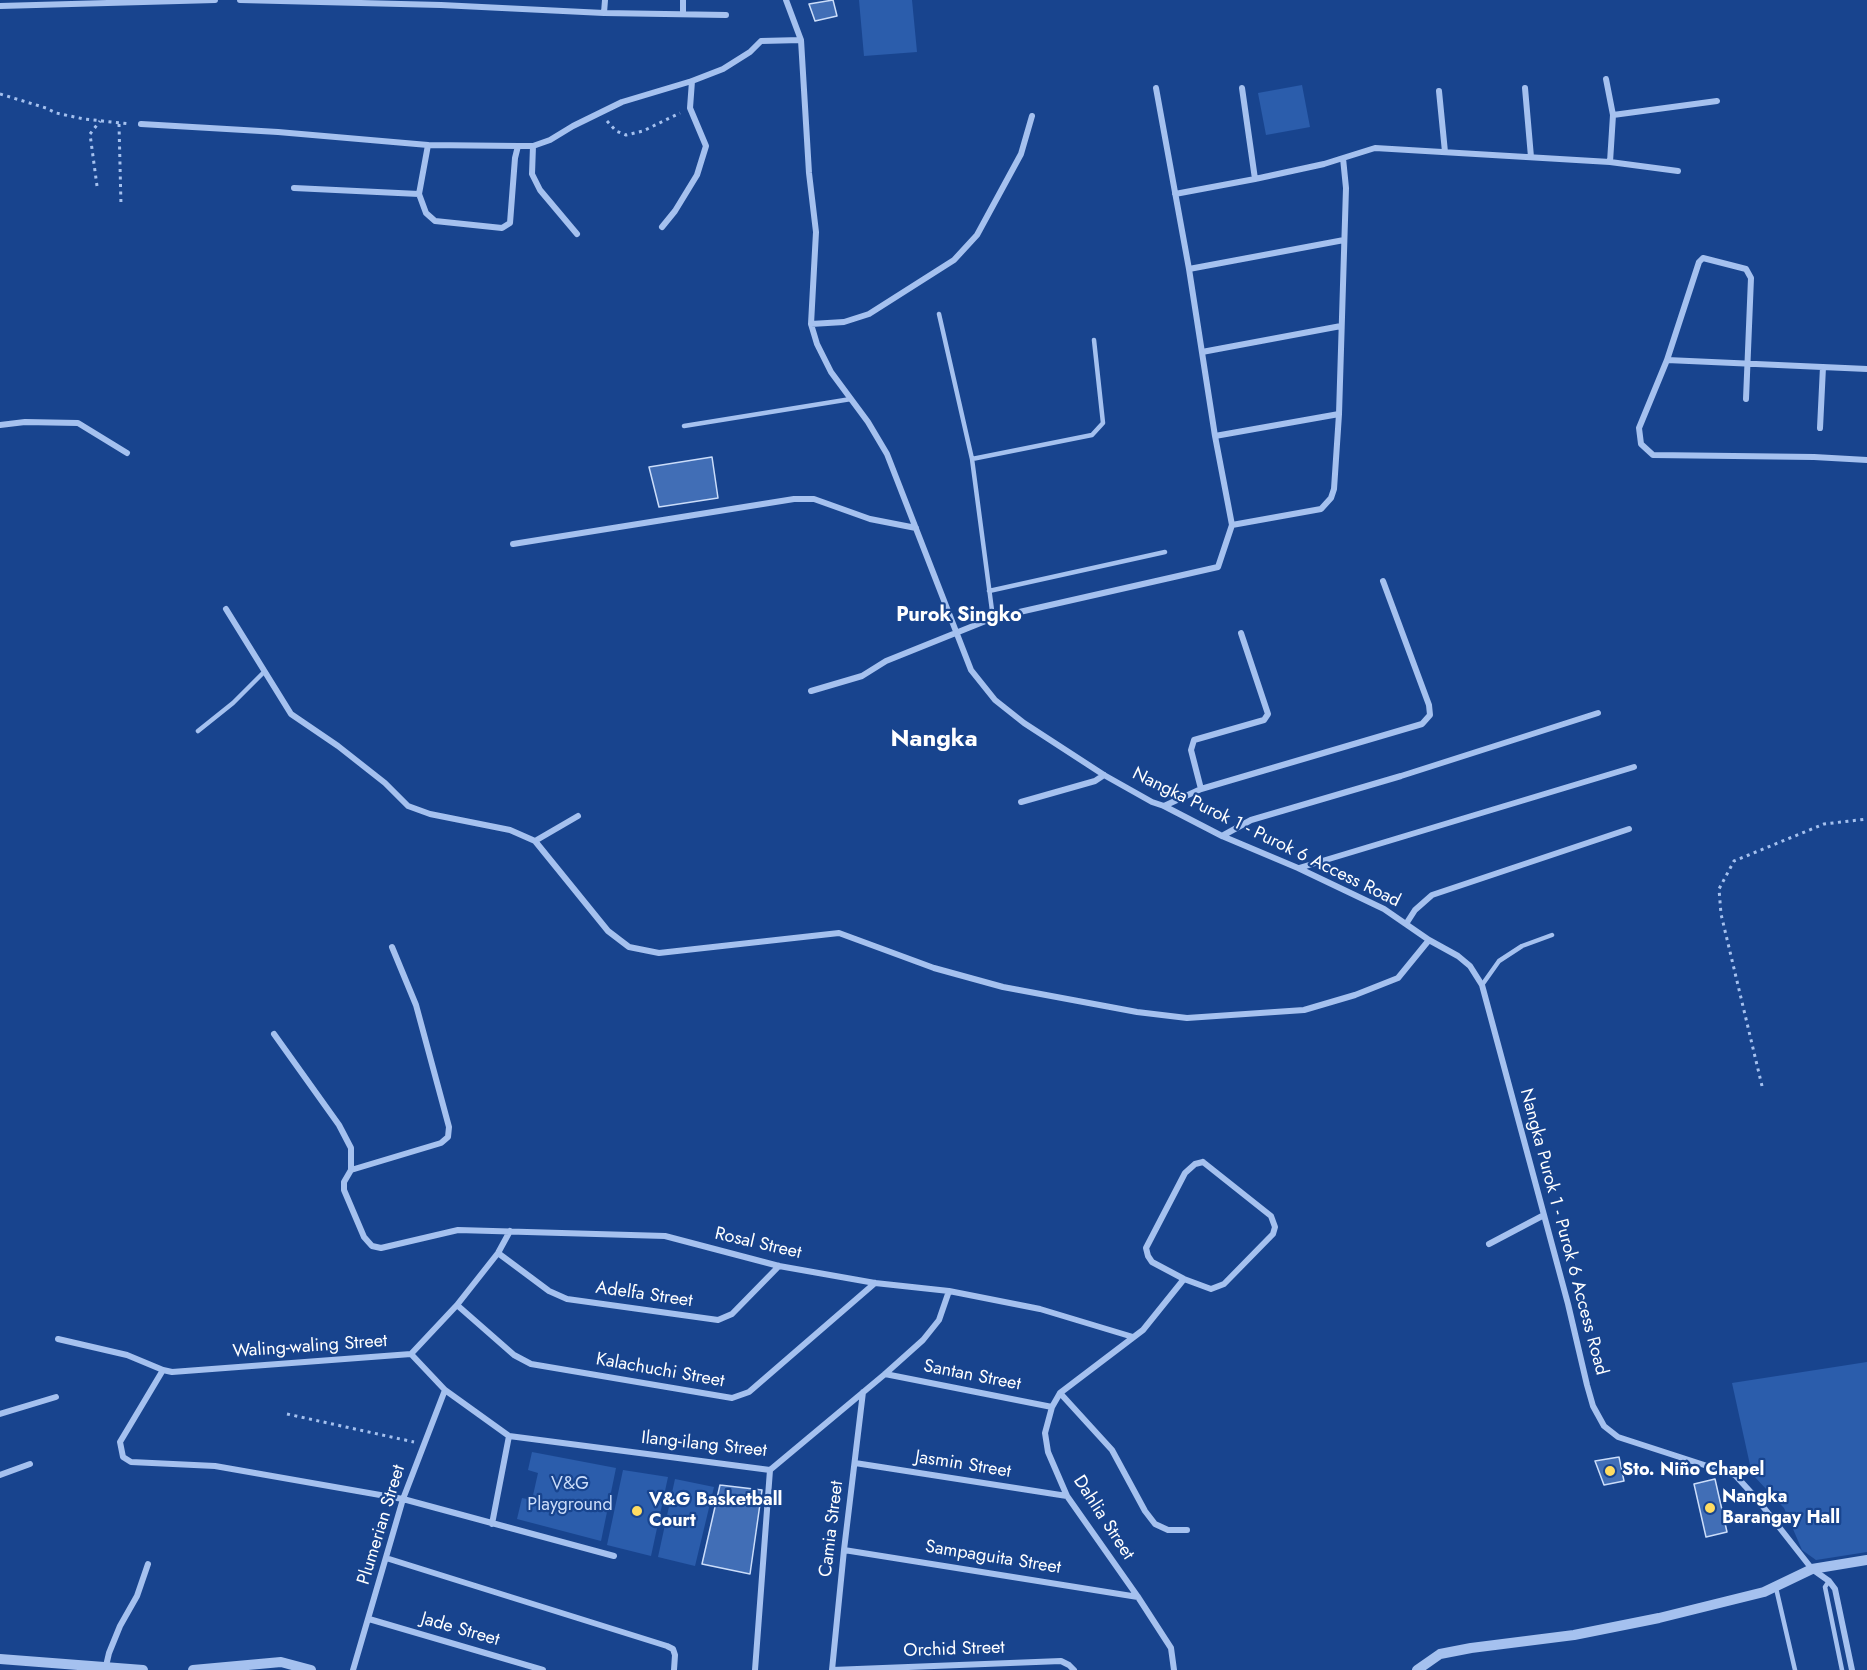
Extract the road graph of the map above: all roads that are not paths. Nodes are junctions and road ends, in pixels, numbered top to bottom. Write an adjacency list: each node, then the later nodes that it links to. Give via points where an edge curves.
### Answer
1 (215, 0): 6 (street)
2 (240, 0): 9 (street)
3 (604, 0): 9 (street)
4 (683, 0): 10 (street)
5 (786, 0): 12 (street, Nangka Purok 1 - Purok 6 Access Road)
6 (106, 1): 7 (street)
7 (32, 3): 8 (street)
8 (0, 6)
9 (604, 13): 10 (street)
10 (682, 14): 11 (street)
11 (726, 15)
12 (801, 40): 14 (street, via 762,41 723,69); 40 (street, Nangka Purok 1 - Purok 6 Access Road, via 816,232)
13 (1606, 79): 20 (street)
14 (692, 81): 25 (street, via 622,102); 35 (street, via 690,108 706,146 697,175)
15 (1156, 88): 34 (street)
16 (1242, 88): 31 (street)
17 (1525, 88): 27 (street)
18 (1438, 91): 26 (street)
19 (1716, 101): 20 (street)
20 (1613, 115): 29 (street)
21 (1032, 116): 40 (street, via 1021,154 977,235 954,260 869,314 844,322)
22 (141, 124): 23 (street)
23 (428, 145): 24 (street); 33 (street)
24 (518, 146): 25 (street); 33 (street, via 510,223 502,228 435,221 426,213)
25 (533, 146): 36 (street, via 532,174 540,190)
26 (1445, 152): 27 (street); 28 (street, via 1375,148)
27 (1532, 157): 29 (street)
28 (1343, 158): 31 (street); 37 (street)
29 (1610, 162): 30 (street)
30 (1678, 171)
31 (1255, 179): 34 (street)
32 (294, 188): 33 (street)
33 (419, 194)
34 (1175, 194): 38 (street)
35 (662, 227)
36 (577, 234)
37 (1344, 240): 38 (street); 41 (street)
38 (1189, 269): 43 (street)
39 (939, 314): 56 (lane)
40 (811, 324): 48 (street, Nangka Purok 1 - Purok 6 Access Road, via 831,372)
41 (1341, 326): 43 (street); 50 (street)
42 (1094, 340): 56 (lane, via 1104,423 1092,435)
43 (1202, 352): 54 (street)
44 (1667, 360): 45 (street); 45 (street, via 1699,262 1706,257 1749,273); 57 (street, via 1639,428 1641,444 1653,455)
45 (1746, 364): 46 (street); 49 (street)
46 (1823, 367): 47 (street); 53 (street)
47 (1867, 369)
48 (850, 399): 52 (lane); 59 (street, Nangka Purok 1 - Purok 6 Access Road, via 887,454)
49 (1746, 399)
50 (1339, 414): 54 (street); 58 (street, via 1334,489 1328,504 1321,509)
51 (0, 424): 55 (street, via 78,423)
52 (684, 426)
53 (1820, 428)
54 (1215, 436): 58 (street)
55 (127, 453)
56 (972, 459): 63 (lane)
57 (1867, 460)
58 (1232, 525): 65 (street, via 1218,567)
59 (916, 528): 60 (street, via 870,519 814,499 794,499); 67 (street, Nangka Purok 1 - Purok 6 Access Road)
60 (513, 544)
61 (1165, 552): 63 (lane)
62 (1383, 581): 74 (street, via 1430,715 1422,724)
63 (989, 591): 65 (lane)
64 (226, 609): 68 (street)
65 (993, 618): 67 (street)
66 (1241, 633): 74 (street, via 1268,714 1264,720 1194,740 1191,750)
67 (957, 634): 69 (street, via 886,661 862,676); 73 (street, Nangka Purok 1 - Purok 6 Access Road, via 971,670 995,700)
68 (264, 672): 71 (lane); 80 (street, via 291,714 338,746 408,806 510,830)
69 (811, 691)
70 (1598, 713): 79 (street, via 1251,820)
71 (198, 731)
72 (1634, 767): 81 (street)
73 (1104, 774): 75 (street, via 1095,781); 76 (street, Nangka Purok 1 - Purok 6 Access Road)
74 (1201, 789): 76 (street)
75 (1021, 802)
76 (1164, 806): 79 (street, Nangka Purok 1 - Purok 6 Access Road)
77 (578, 816): 80 (street)
78 (1629, 829): 82 (street, via 1432,895)
79 (1222, 836): 81 (street, Nangka Purok 1 - Purok 6 Access Road)
80 (535, 841): 84 (street, via 608,931 629,947 659,953 839,933 934,968 1003,987 1187,1018 1304,1010 1355,995 1398,978)
81 (1298, 868): 82 (street, Nangka Purok 1 - Purok 6 Access Road, via 1384,909)
82 (1406, 924): 84 (street, Nangka Purok 1 - Purok 6 Access Road)
83 (1552, 935): 86 (lane, via 1522,946 1499,961)
84 (1429, 940): 86 (street, Nangka Purok 1 - Purok 6 Access Road, via 1470,966)
85 (392, 947): 88 (street, via 416,1005 449,1127 448,1137 441,1143)
86 (1482, 985): 89 (street, Nangka Purok 1 - Purok 6 Access Road)
87 (274, 1034): 88 (street, via 339,1125 351,1148)
88 (351, 1170): 90 (street, Rosal Street, via 344,1190 364,1237 372,1246 381,1248 458,1230)
89 (1544, 1215): 91 (street); 123 (street, Nangka Purok 1 - Purok 6 Access Road, via 1587,1385 1604,1426 1618,1437 1735,1475)
90 (510, 1231): 92 (street, Waling-waling Street); 93 (street, Rosal Street, via 665,1236)
91 (1489, 1244)
92 (498, 1253): 93 (street, Adelfa Street, via 549,1291 567,1299 718,1320 732,1314); 97 (street, Waling-waling Street)
93 (779, 1266): 95 (street, Rosal Street)
94 (1184, 1279): 94 (street, via 1152,1262 1146,1248 1185,1173 1203,1162 1271,1216 1275,1227 1273,1234 1218,1287 1212,1289); 98 (street, Dahlia Street)
95 (874, 1283): 96 (street, Rosal Street); 97 (street, Kalachuchi Street, via 749,1392 732,1398 531,1364 514,1355)
96 (949, 1292): 98 (street, Rosal Street, via 1040,1309); 102 (street, Ilang-ilang Street, via 939,1320)
97 (457, 1305): 100 (street, Waling-waling Street)
98 (1133, 1337): 105 (street, Dahlia Street)
99 (58, 1339): 101 (street, Waling-waling Street, via 127,1354)
100 (411, 1354): 101 (street, Waling-waling Street); 103 (street, Ilang-ilang Street)
101 (163, 1370): 115 (street, via 120,1442 123,1457 131,1462 215,1466)
102 (885, 1374): 104 (street, Ilang-ilang Street); 107 (street, Santan Street)
103 (445, 1390): 109 (street, Ilang-ilang Street); 115 (street, Plumerian Street)
104 (863, 1392): 110 (street, Camia Street); 112 (street, Ilang-ilang Street)
105 (1060, 1393): 107 (street, Dahlia Street); 117 (street, via 1112,1450 1155,1524 1168,1530)
106 (56, 1397): 108 (street)
107 (1052, 1407): 114 (street, Dahlia Street, via 1045,1433 1048,1452)
108 (0, 1414)
109 (509, 1436): 112 (street, Ilang-ilang Street); 116 (street)
110 (855, 1463): 114 (street, Jasmin Street); 118 (street, Camia Street)
111 (30, 1464): 113 (street)
112 (770, 1470): 136 (street)
113 (0, 1475)
114 (1067, 1496): 126 (street, Dahlia Street)
115 (403, 1499): 116 (street); 120 (street, Plumerian Street)
116 (492, 1524): 119 (street)
117 (1187, 1530)
118 (844, 1550): 126 (street, Sampaguita Street); 137 (street, Camia Street)
119 (615, 1556)
120 (386, 1558): 127 (street, Plumerian Street); 135 (street, via 667,1646 675,1655)
121 (1867, 1560): 123 (street)
122 (148, 1564): 129 (street)
123 (1812, 1569): 124 (street, Nangka Purok 1 - Purok 6 Access Road); 125 (street)
124 (1829, 1581): 142 (lane, via 1825,1587); 143 (street, via 1838,1599)
125 (1776, 1588): 140 (street, via 1574,1635 1440,1654); 141 (lane)
126 (1138, 1597): 139 (street, Dahlia Street, via 1171,1648)
127 (369, 1619): 133 (street, Plumerian Street); 134 (street, Jade Street)
128 (0, 1659): 129 (street)
129 (106, 1666): 130 (street)
130 (143, 1670)
131 (193, 1670): 132 (street, via 281,1662)
132 (311, 1670)
133 (353, 1670)
134 (543, 1670)
135 (674, 1670)
136 (755, 1670)
137 (832, 1670): 138 (street, Orchid Street, via 1061,1661)
138 (1074, 1670)
139 (1174, 1670)
140 (1418, 1670)
141 (1795, 1670)
142 (1842, 1670)
143 (1852, 1670)

